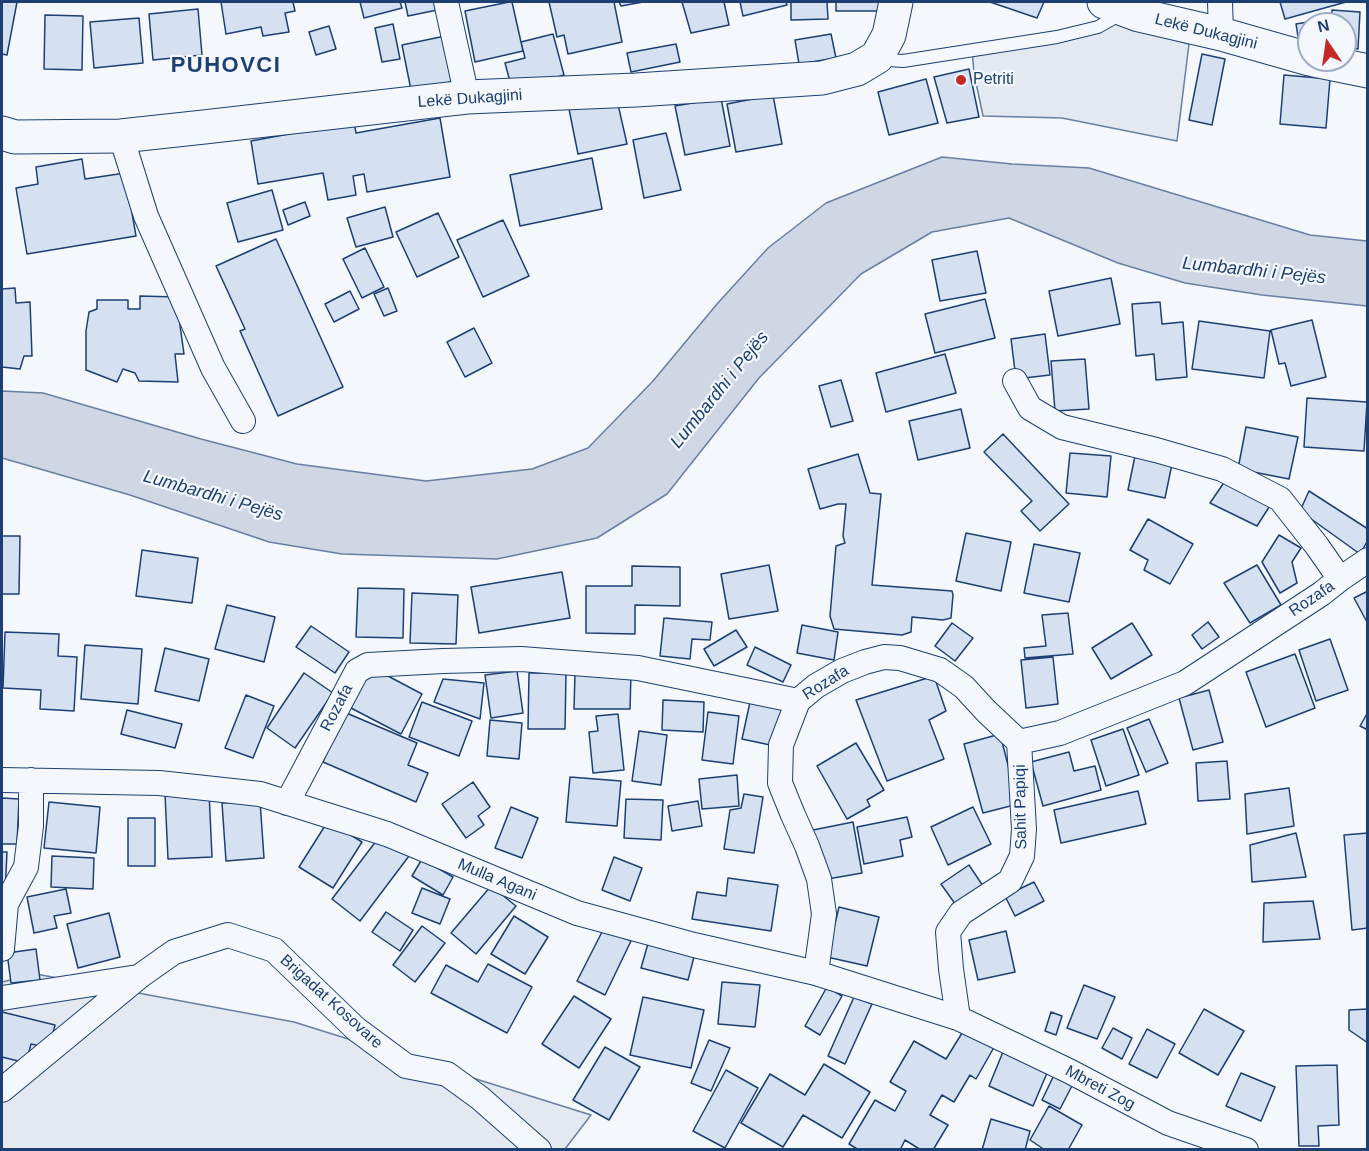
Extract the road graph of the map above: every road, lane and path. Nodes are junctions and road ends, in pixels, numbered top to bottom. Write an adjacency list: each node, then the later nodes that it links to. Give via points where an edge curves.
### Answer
1 (446, 2): 8 (street)
2 (896, 2): 7 (street, via 890,35)
3 (1220, 2): 5 (street)
4 (1115, 6): 5 (street, Lekë Dukagjini); 7 (lane, via 1098,27 1057,37 903,61)
5 (1221, 34): 6 (street, Lekë Dukagjini)
6 (1297, 56)
7 (877, 57): 8 (street, Lekë Dukagjini, via 857,69 822,78)
8 (467, 97): 10 (street, Lekë Dukagjini)
9 (2, 133): 10 (street, Lekë Dukagjini, via 15,137)
10 (121, 135): 12 (street, via 146,216 213,368)
11 (1015, 381): 14 (street, Rozafa, via 1030,408 1062,427 1222,469 1280,499)
12 (243, 421)
13 (1368, 561): 14 (street, Rozafa)
14 (1340, 579): 16 (street, Rozafa, via 1185,683 1060,733)
15 (798, 701): 16 (street, Rozafa, via 842,671 875,659 900,658 940,670 964,687); 19 (street, Rozafa, via 638,668 521,659 368,666 357,671); 21 (street, via 781,745 780,783 819,879 824,914)
16 (1018, 742): 24 (street, Sahit Papiqi, via 1022,856 1010,881 961,913 948,932)
17 (2, 780): 18 (street, Mulla Agani)
18 (31, 780): 19 (street, Mulla Agani, via 159,783 260,794); 20 (street, via 27,867 6,904)
19 (287, 802): 21 (street, Mulla Agani, via 387,834 577,913)
20 (2, 949)
21 (816, 973): 24 (street, Mulla Agani)
22 (141, 976): 23 (street); 25 (street, Brigadat Kosovare); 26 (street, Brigadat Kosovare, via 174,952 228,935 274,950 356,1029 406,1066 447,1074)
23 (2, 998)
24 (958, 1018): 27 (street, Mbreti Zog, via 1168,1123)
25 (2, 1090)
26 (539, 1149)
27 (1246, 1149)

